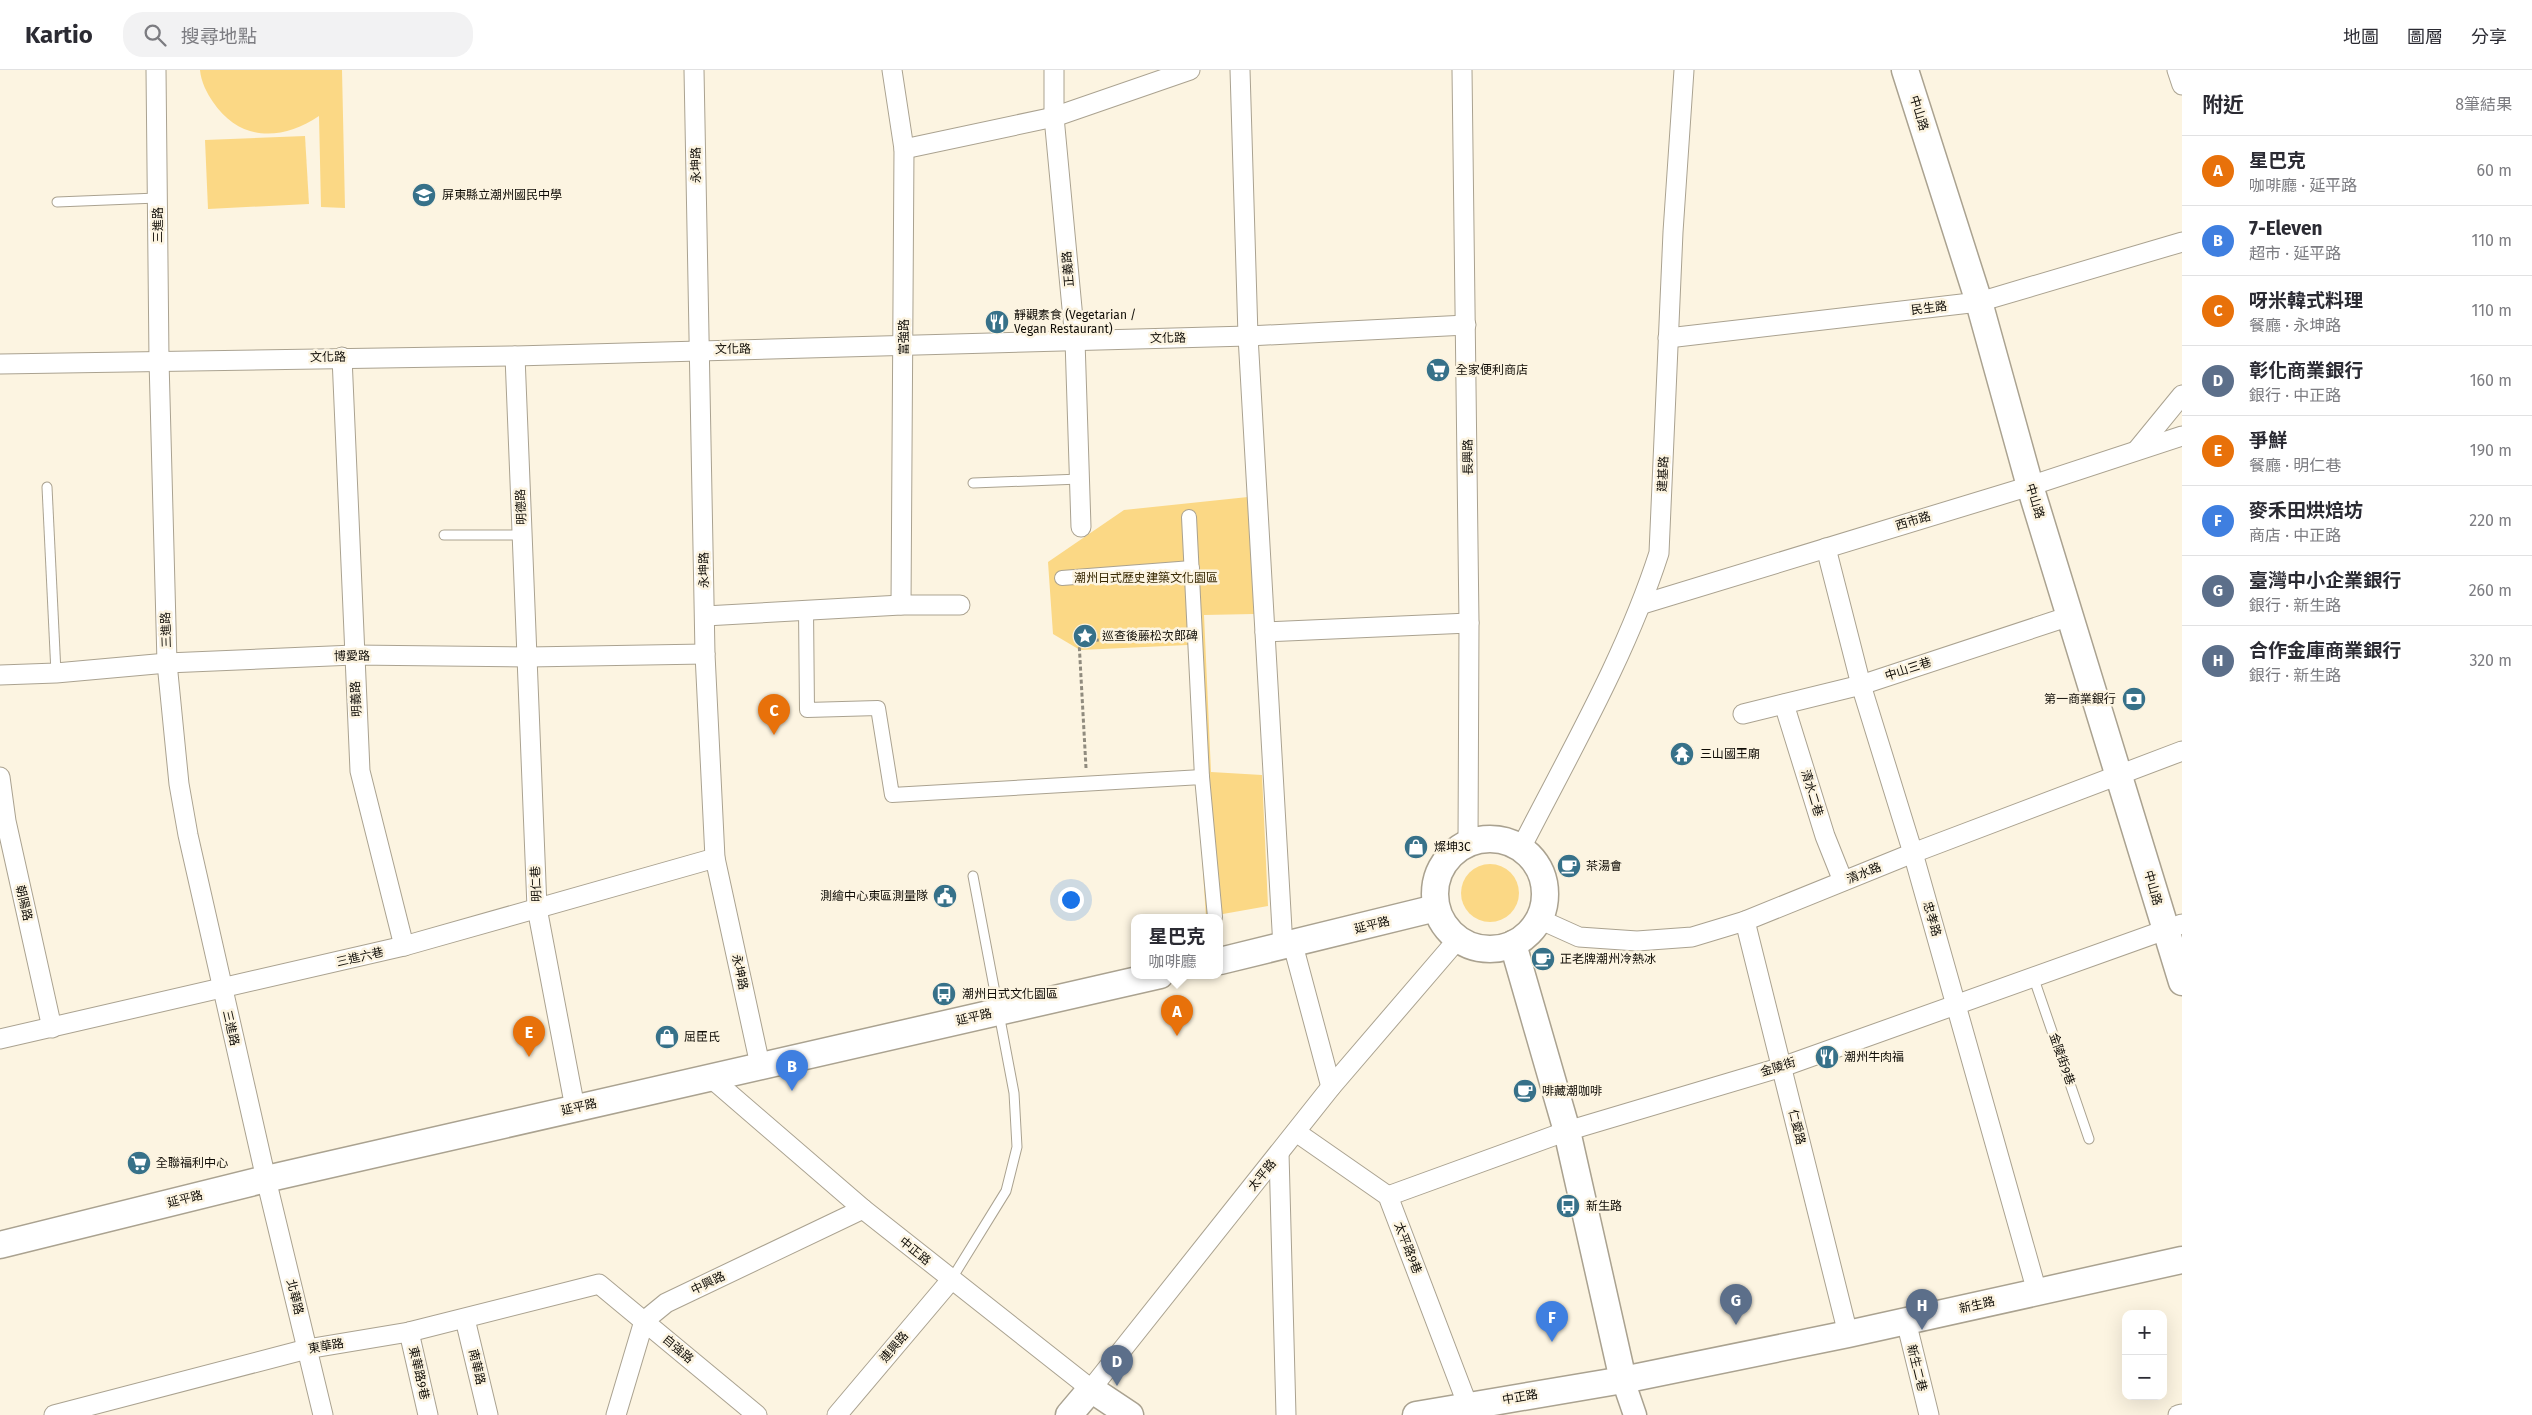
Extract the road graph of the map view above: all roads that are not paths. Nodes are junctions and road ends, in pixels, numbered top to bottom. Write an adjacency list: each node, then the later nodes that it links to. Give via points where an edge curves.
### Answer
1 (156, 70): 14 (street, 三進路)
2 (694, 70): 23 (street, 永坤路)
3 (892, 70): 13 (street, 富強路)
4 (1054, 70): 12 (street, 正義路)
5 (1190, 70): 12 (street)
6 (1240, 70): 19 (street)
7 (1462, 70): 18 (street, 長興路)
8 (1684, 70): 20 (street, 建基路)
9 (1905, 70): 17 (main road, 中山路)
10 (2177, 70): 11 (street)
11 (2182, 85)
12 (1054, 117): 13 (street); 21 (street, 正義路)
13 (904, 149): 22 (street, 富強路)
14 (157, 198): 15 (lane); 26 (street, 三進路)
15 (56, 202)
16 (2182, 242): 17 (street, 民生路)
17 (1979, 302): 20 (street, 民生路); 33 (main road, 中山路)
18 (1466, 325): 19 (street, 文化路); 48 (street, 長興路)
19 (1248, 336): 21 (street, 文化路); 49 (street)
20 (1668, 338): 42 (street, 建基路, via 1659,553)
21 (1074, 340): 22 (street, 文化路); 31 (street, 正義路)
22 (904, 345): 23 (street, 文化路); 43 (street, 富強路)
23 (701, 350): 24 (street, 文化路); 46 (street, 永坤路)
24 (515, 356): 25 (street, 文化路); 37 (street, 明德路)
25 (342, 357): 26 (street, 文化路); 51 (street, 明義路)
26 (159, 360): 27 (street, 文化路); 53 (street, 三進路)
27 (0, 364)
28 (2182, 395): 30 (street)
29 (2182, 436): 30 (street, 西市路)
30 (2138, 450): 33 (street, 西市路)
31 (1080, 478): 32 (lane); 36 (street, 正義路)
32 (973, 483)
33 (2030, 486): 39 (street, 西市路); 47 (main road, 中山路)
34 (47, 487): 54 (lane)
35 (1189, 518): 40 (street)
36 (1081, 527)
37 (522, 534): 38 (lane); 52 (street, 明德路)
38 (444, 535)
39 (1826, 548): 42 (street, 西市路); 56 (street, 忠孝路)
40 (1192, 568): 41 (street); 62 (street)
41 (1062, 578)
42 (1642, 604): 65 (street, 建基路)
43 (901, 605): 44 (street); 45 (street)
44 (960, 605)
45 (806, 610): 46 (street); 62 (street, via 807,710 878,708 892,795)
46 (705, 616): 50 (street, 永坤路)
47 (2070, 616): 56 (street, 中山三巷); 60 (main road, 中山路)
48 (1469, 623): 49 (street); 64 (street, 長興路)
49 (1265, 632): 79 (street)
50 (706, 654): 52 (street, 博愛路); 67 (street, 永坤路)
51 (354, 655): 52 (street, 博愛路); 53 (street, 博愛路); 78 (street, 明義路, via 360,771)
52 (528, 657): 70 (street, 明仁巷)
53 (167, 663): 54 (street, 博愛路); 85 (street, 三進路, via 179,784)
54 (56, 674): 55 (street, 博愛路)
55 (0, 675)
56 (1861, 685): 57 (street, 中山三巷); 66 (street, 忠孝路)
57 (1784, 704): 58 (street, 中山三巷); 69 (street, 清水二巷, via 1825,836)
58 (1743, 714)
59 (2182, 751): 60 (street, 清水路)
60 (2120, 774): 66 (street, 清水路); 75 (main road, 中山路)
61 (0, 777): 63 (street, 朝陽路)
62 (1202, 777): 72 (street)
63 (3, 822): 88 (street, 朝陽路)
64 (1468, 843): 65 (main road, via 1504,840); 71 (main road, via 1443,864 1437,879)
65 (1521, 848): 73 (main road, via 1533,858 1543,880 1544,903)
66 (1913, 853): 69 (street, 清水路); 86 (street, 忠孝路)
67 (716, 858): 70 (street, 三進六巷); 90 (street, 永坤路)
68 (973, 876): 87 (lane)
69 (1843, 881): 74 (street, 清水路)
70 (537, 908): 78 (street, 三進六巷); 94 (street, 明仁巷)
71 (1436, 908): 76 (main road, via 1442,922); 79 (main road, 延平路)
72 (1215, 914)
73 (1540, 919): 74 (street, 清水路, via 1578,937 1637,941 1692,937); 77 (main road, via 1528,934)
74 (1745, 921): 91 (street, 仁愛路)
75 (2174, 928): 80 (street, 中山路); 82 (street, 金陵街); 84 (main road, 中山路)
76 (1458, 939): 77 (main road, via 1480,948 1497,949); 93 (street, 太平路)
77 (1513, 944): 95 (main road)
78 (404, 946): 85 (street, 三進六巷)
79 (1288, 946): 81 (main road, 延平路); 93 (street)
80 (2182, 953)
81 (1223, 960)
82 (2034, 978): 86 (street, 金陵街); 97 (lane, 金陵街9巷)
83 (1142, 979): 87 (main road, 延平路)
84 (2182, 982)
85 (223, 990): 88 (street, 三進六巷); 99 (street, 三進路)
86 (1956, 1003): 91 (street, 金陵街); 106 (street, 忠孝路)
87 (1000, 1011): 90 (main road, 延平路); 104 (lane, via 1014,1093 1017,1147 1006,1191)
88 (52, 1028): 89 (street, 三進六巷)
89 (0, 1039)
90 (760, 1065): 92 (main road, 延平路)
91 (1782, 1067): 95 (street, 金陵街); 111 (street, 仁愛路)
92 (710, 1077): 94 (main road, 延平路); 101 (street, 中正路)
93 (1331, 1087): 96 (street, 太平路)
94 (576, 1108): 99 (main road, 延平路)
95 (1567, 1131): 100 (street, 金陵街); 113 (main road)
96 (1296, 1132): 98 (street, 太平路); 100 (street)
97 (2089, 1138)
98 (1279, 1153): 114 (street, 太平路); 125 (street)
99 (266, 1179): 102 (main road, 延平路); 112 (street, 北華路)
100 (1388, 1196): 115 (street, 太平路9巷)
101 (863, 1209): 104 (street, 中正路); 109 (street, 中興路, via 666,1303)
102 (0, 1245)
103 (2182, 1260): 106 (main road, 新生路)
104 (951, 1280): 114 (street, 中正路); 122 (street, 連興路)
105 (599, 1284): 107 (street, 東華路); 109 (street, 自強路)
106 (2038, 1292): 108 (main road, 新生路)
107 (465, 1319): 110 (street, 東華路); 119 (street, 南華路)
108 (1906, 1321): 111 (main road, 新生路); 128 (street, 新生二巷)
109 (644, 1322): 120 (street); 121 (street, 自強路)
110 (409, 1332): 112 (street, 東華路); 118 (street, 東華路9巷)
111 (1848, 1334): 113 (main road, 新生路)
112 (308, 1349): 116 (street, 東華路); 117 (street, 北華路)
113 (1623, 1380): 115 (main road, 中正路); 127 (street)
114 (1091, 1389): 123 (main road, 太平路); 124 (main road, 中正路)
115 (1468, 1406): 126 (main road, 中正路)
116 (54, 1415)
117 (323, 1415)
118 (428, 1415)
119 (488, 1415)
120 (616, 1415)
121 (757, 1415)
122 (837, 1415)
123 (1070, 1415)
124 (1130, 1415)
125 (1286, 1415)
126 (1416, 1415)
127 (1635, 1415)
128 (1929, 1415)

